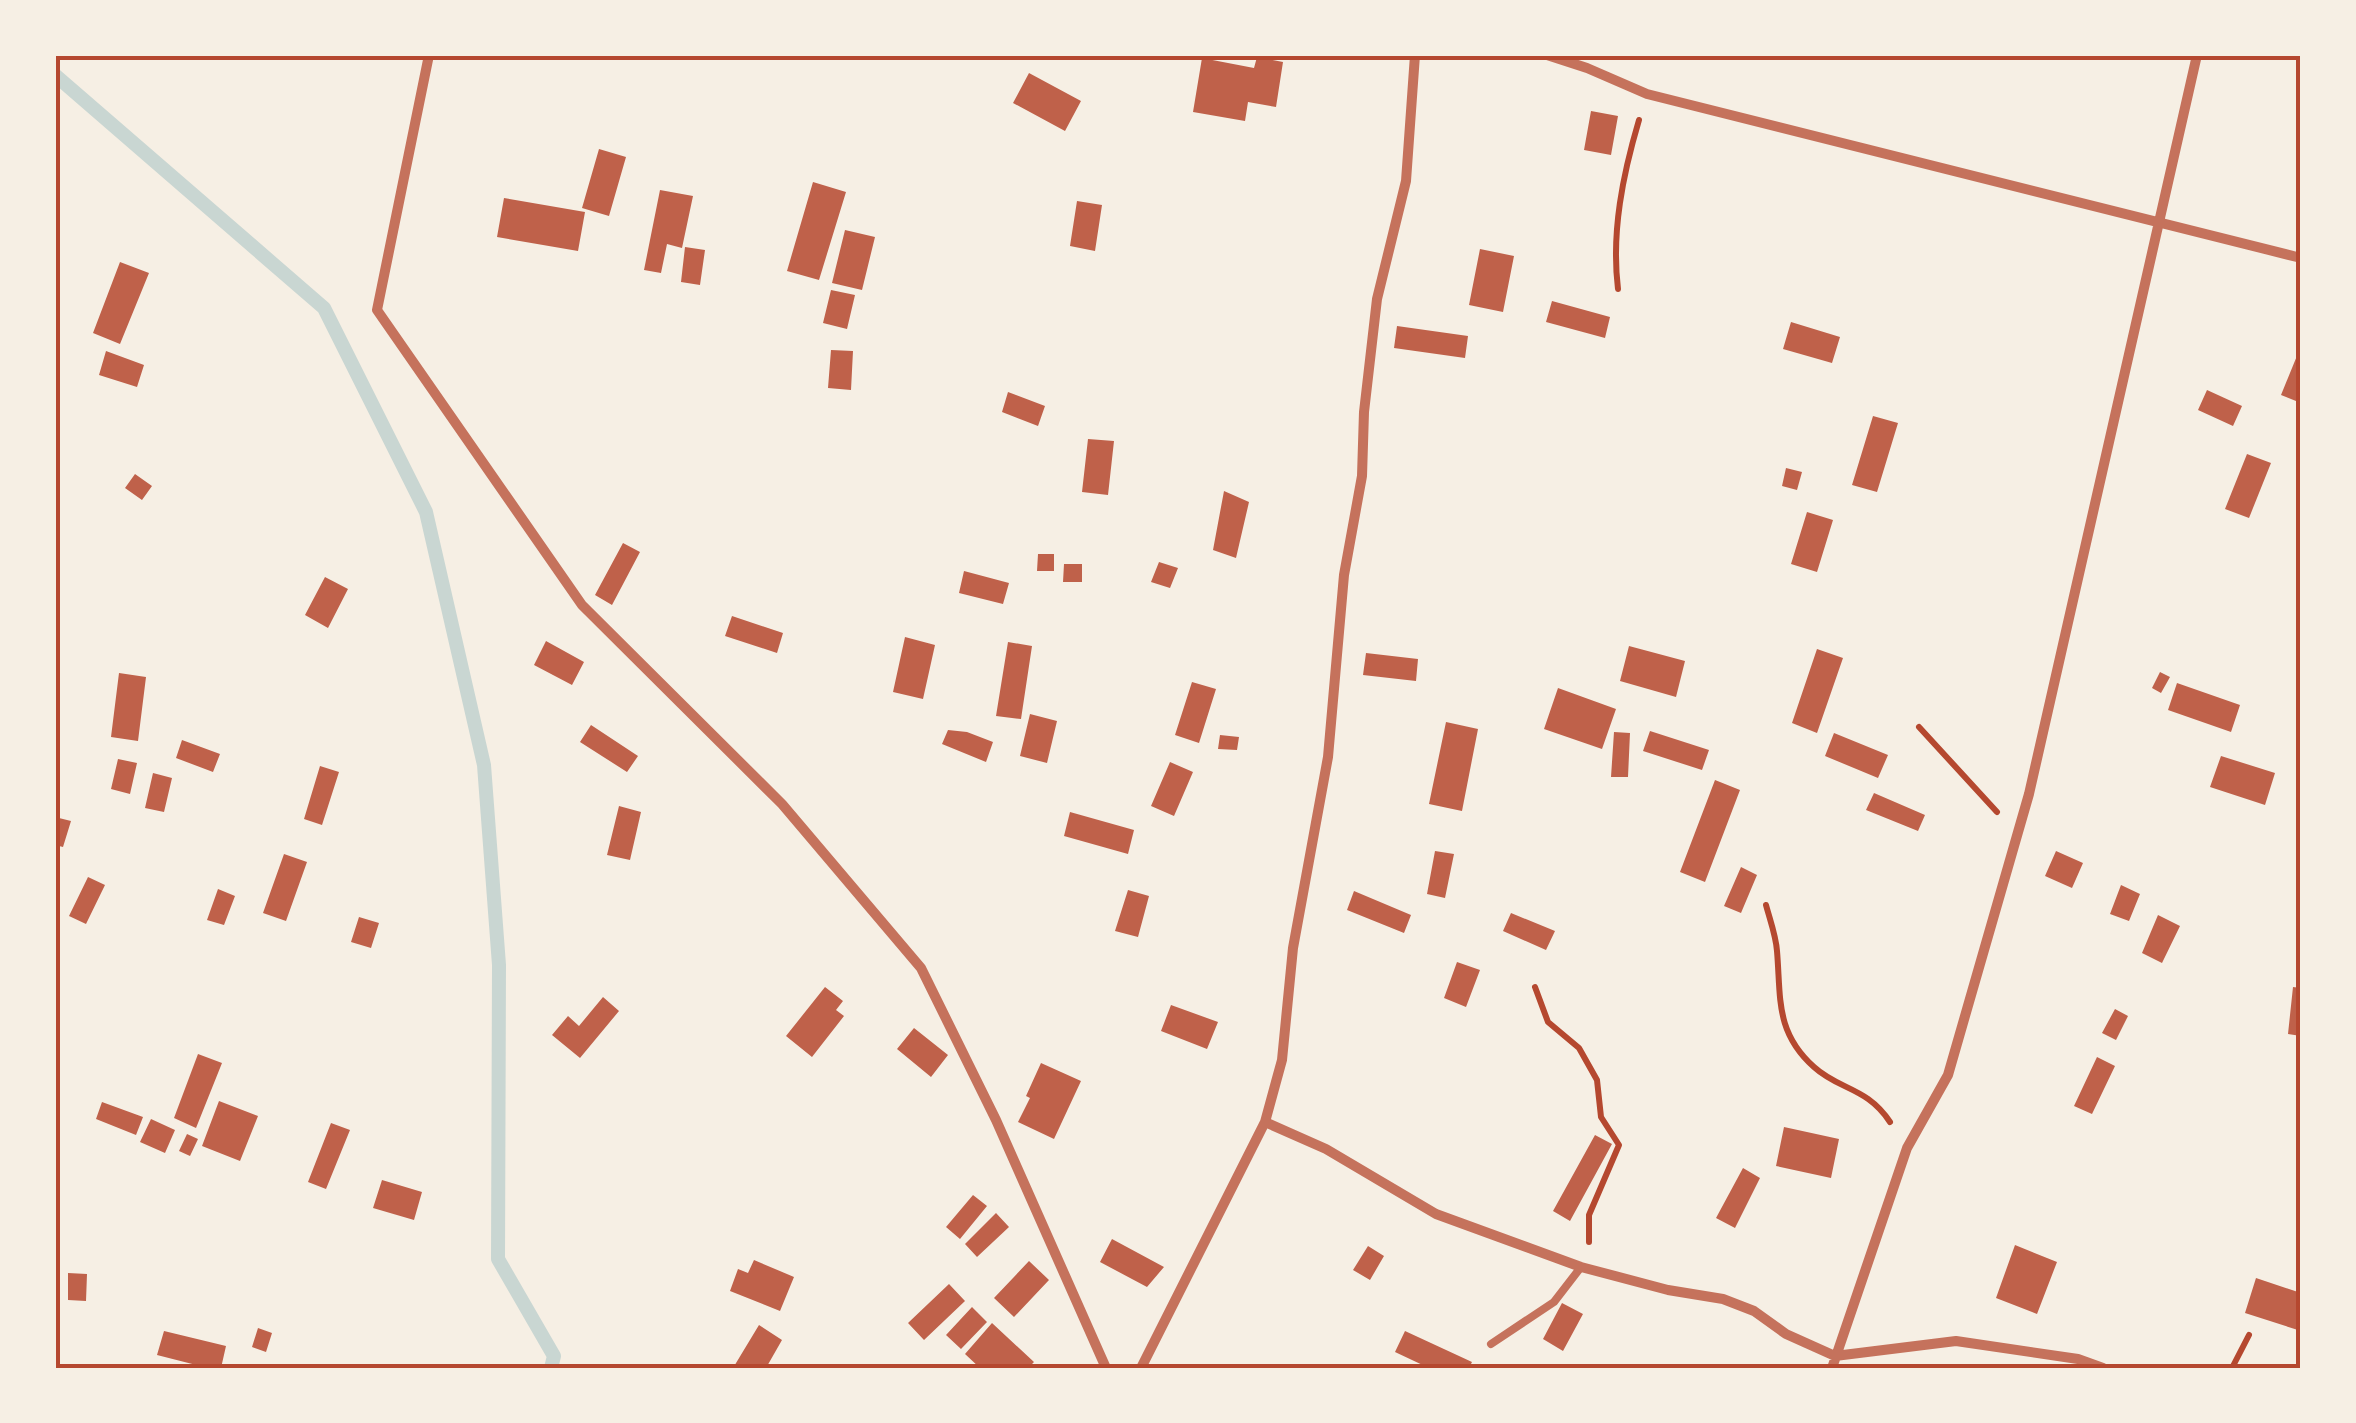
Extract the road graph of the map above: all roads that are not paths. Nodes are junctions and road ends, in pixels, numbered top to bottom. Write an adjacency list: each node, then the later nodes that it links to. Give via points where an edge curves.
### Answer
1 (429, 55): 11 (street, via 377,310 582,605 782,804 921,968)
2 (1416, 55): 7 (street, via 1406,181 1377,299 1328,756 1293,948 1282,1060)
3 (1547, 55): 5 (street, via 1647,94)
4 (2197, 55): 5 (street)
5 (2161, 222): 6 (street); 10 (street, via 2016,836 1948,1075 1907,1148)
6 (2301, 258)
7 (1265, 1122): 8 (street, via 1326,1148 1436,1214); 12 (street)
8 (1581, 1267): 9 (lane, via 1554,1302); 10 (street, via 1723,1299)
9 (1491, 1344)
10 (1834, 1362): 13 (street, via 1956,1341)
11 (1106, 1368)
12 (1142, 1368)
13 (2103, 1368)

